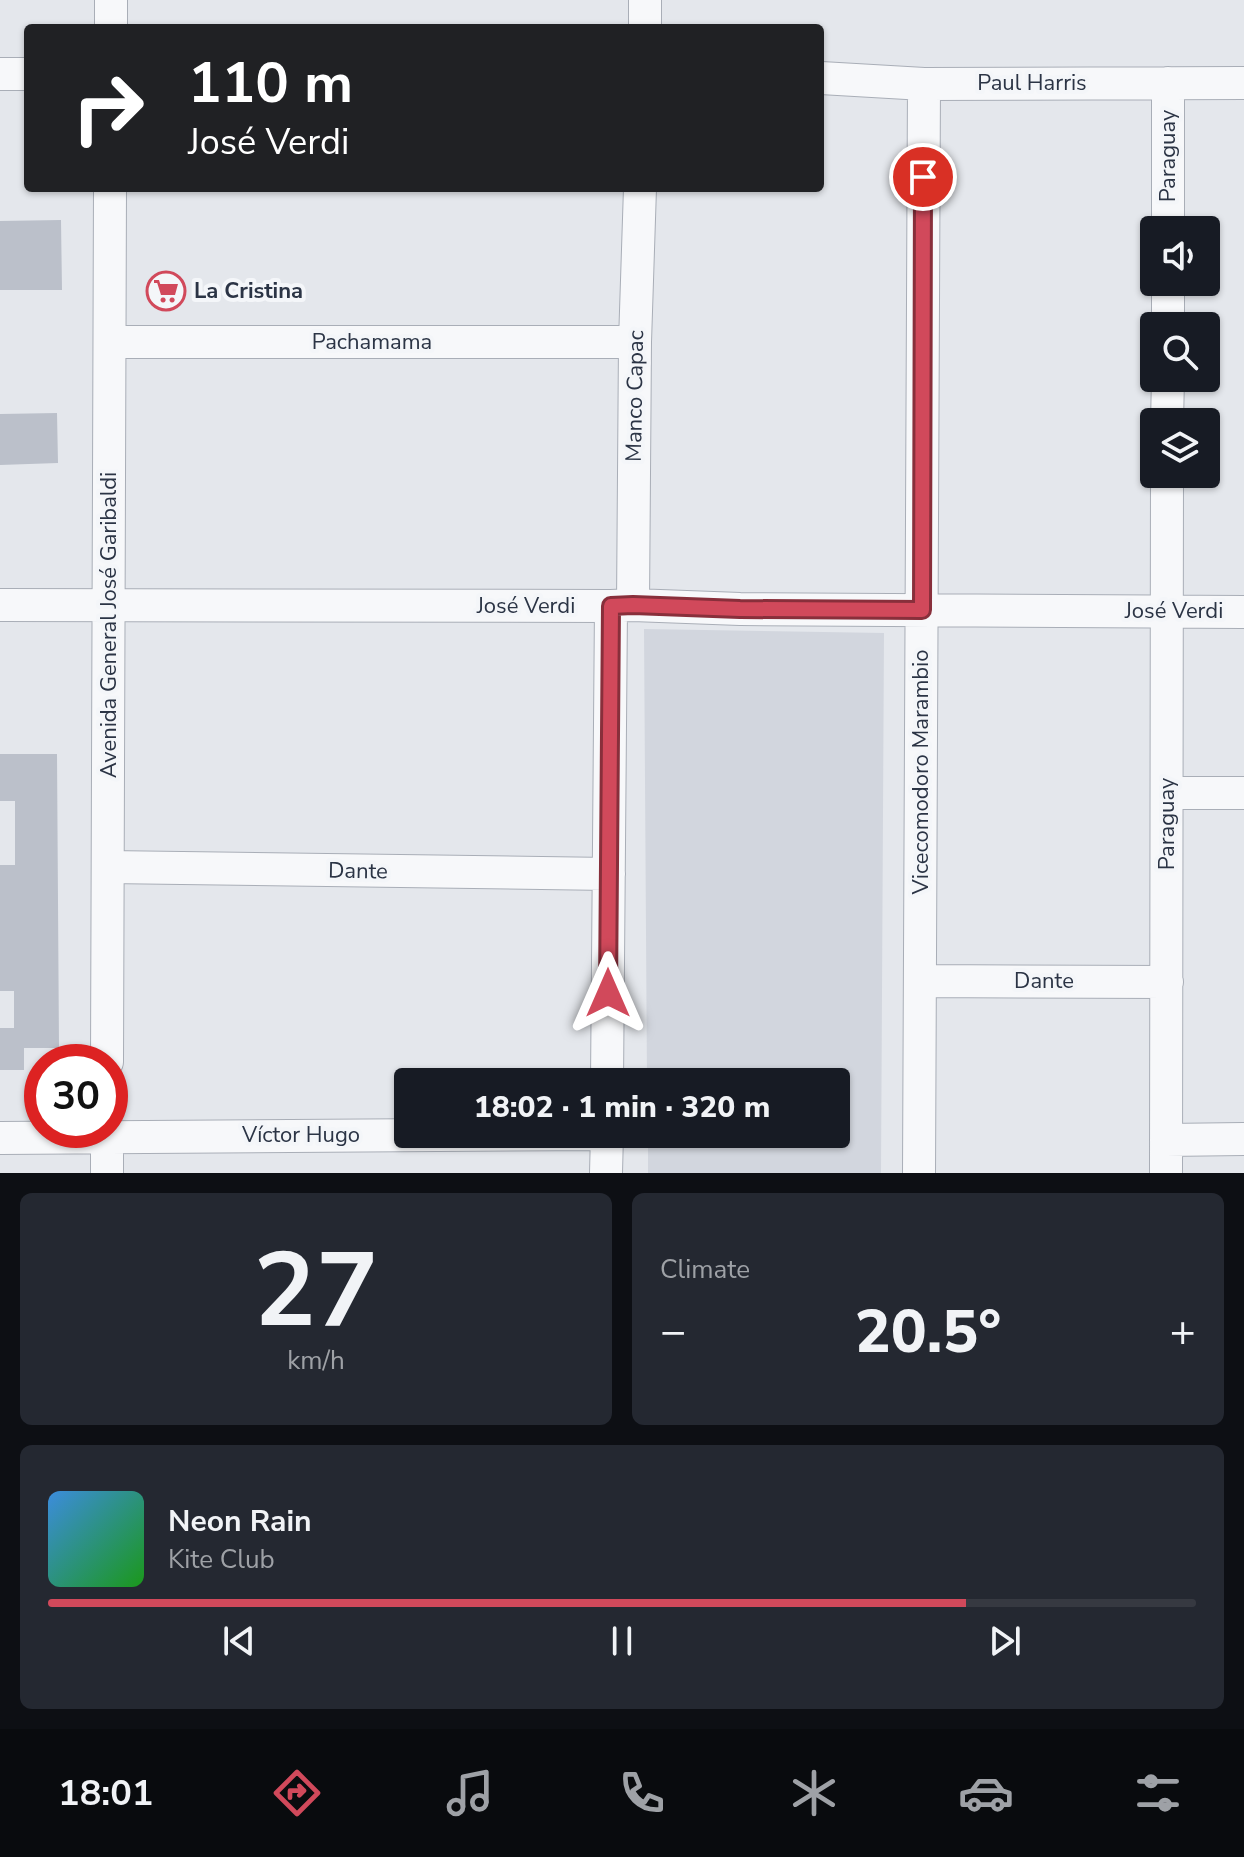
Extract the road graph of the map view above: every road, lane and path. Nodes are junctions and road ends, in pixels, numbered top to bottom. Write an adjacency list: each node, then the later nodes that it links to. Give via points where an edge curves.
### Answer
1 (111, 0): 3 (street)
2 (645, 0): 4 (street)
3 (111, 24)
4 (645, 24)
5 (0, 74): 6 (street)
6 (24, 74)
7 (824, 78): 10 (street, Paul Harris)
8 (1168, 83): 9 (street, Paul Harris); 10 (street, Paul Harris); 13 (street, Paraguay)
9 (1244, 83)
10 (924, 84): 20 (street, Vicecomodoro Marambio)
11 (110, 192): 14 (street, Avenida General José Garibaldi)
12 (640, 192): 15 (street, Manco Capac)
13 (1168, 216)
14 (110, 342): 15 (street, Pachamama); 18 (street, Avenida General José Garibaldi)
15 (635, 342): 19 (street, Manco Capac)
16 (1167, 488): 21 (street, Paraguay)
17 (0, 605): 18 (street, José Verdi)
18 (109, 606): 19 (street, José Verdi); 25 (street, Avenida General José Garibaldi)
19 (622, 606): 20 (street, José Verdi); 26 (street, Manco Capac)
20 (922, 610): 21 (street, José Verdi); 27 (street, Vicecomodoro Marambio)
21 (1167, 611): 22 (street, José Verdi); 23 (street, Paraguay)
22 (1244, 612)
23 (1167, 793): 24 (street); 28 (street, Paraguay)
24 (1244, 793)
25 (108, 867): 26 (street, Dante); 29 (street, Avenida General José Garibaldi)
26 (609, 874): 30 (street, Manco Capac)
27 (920, 981): 28 (street, Dante); 41 (street, Vicecomodoro Marambio)
28 (1167, 982): 36 (street, Paraguay)
29 (107, 1044)
30 (607, 1068)
31 (128, 1133): 32 (street, Víctor Hugo)
32 (394, 1134)
33 (24, 1137): 34 (street, Víctor Hugo)
34 (0, 1138)
35 (1244, 1139): 36 (street)
36 (1166, 1140): 42 (street, Paraguay)
37 (107, 1148): 39 (street)
38 (605, 1148): 40 (street)
39 (107, 1173)
40 (606, 1173)
41 (919, 1173)
42 (1166, 1173)

